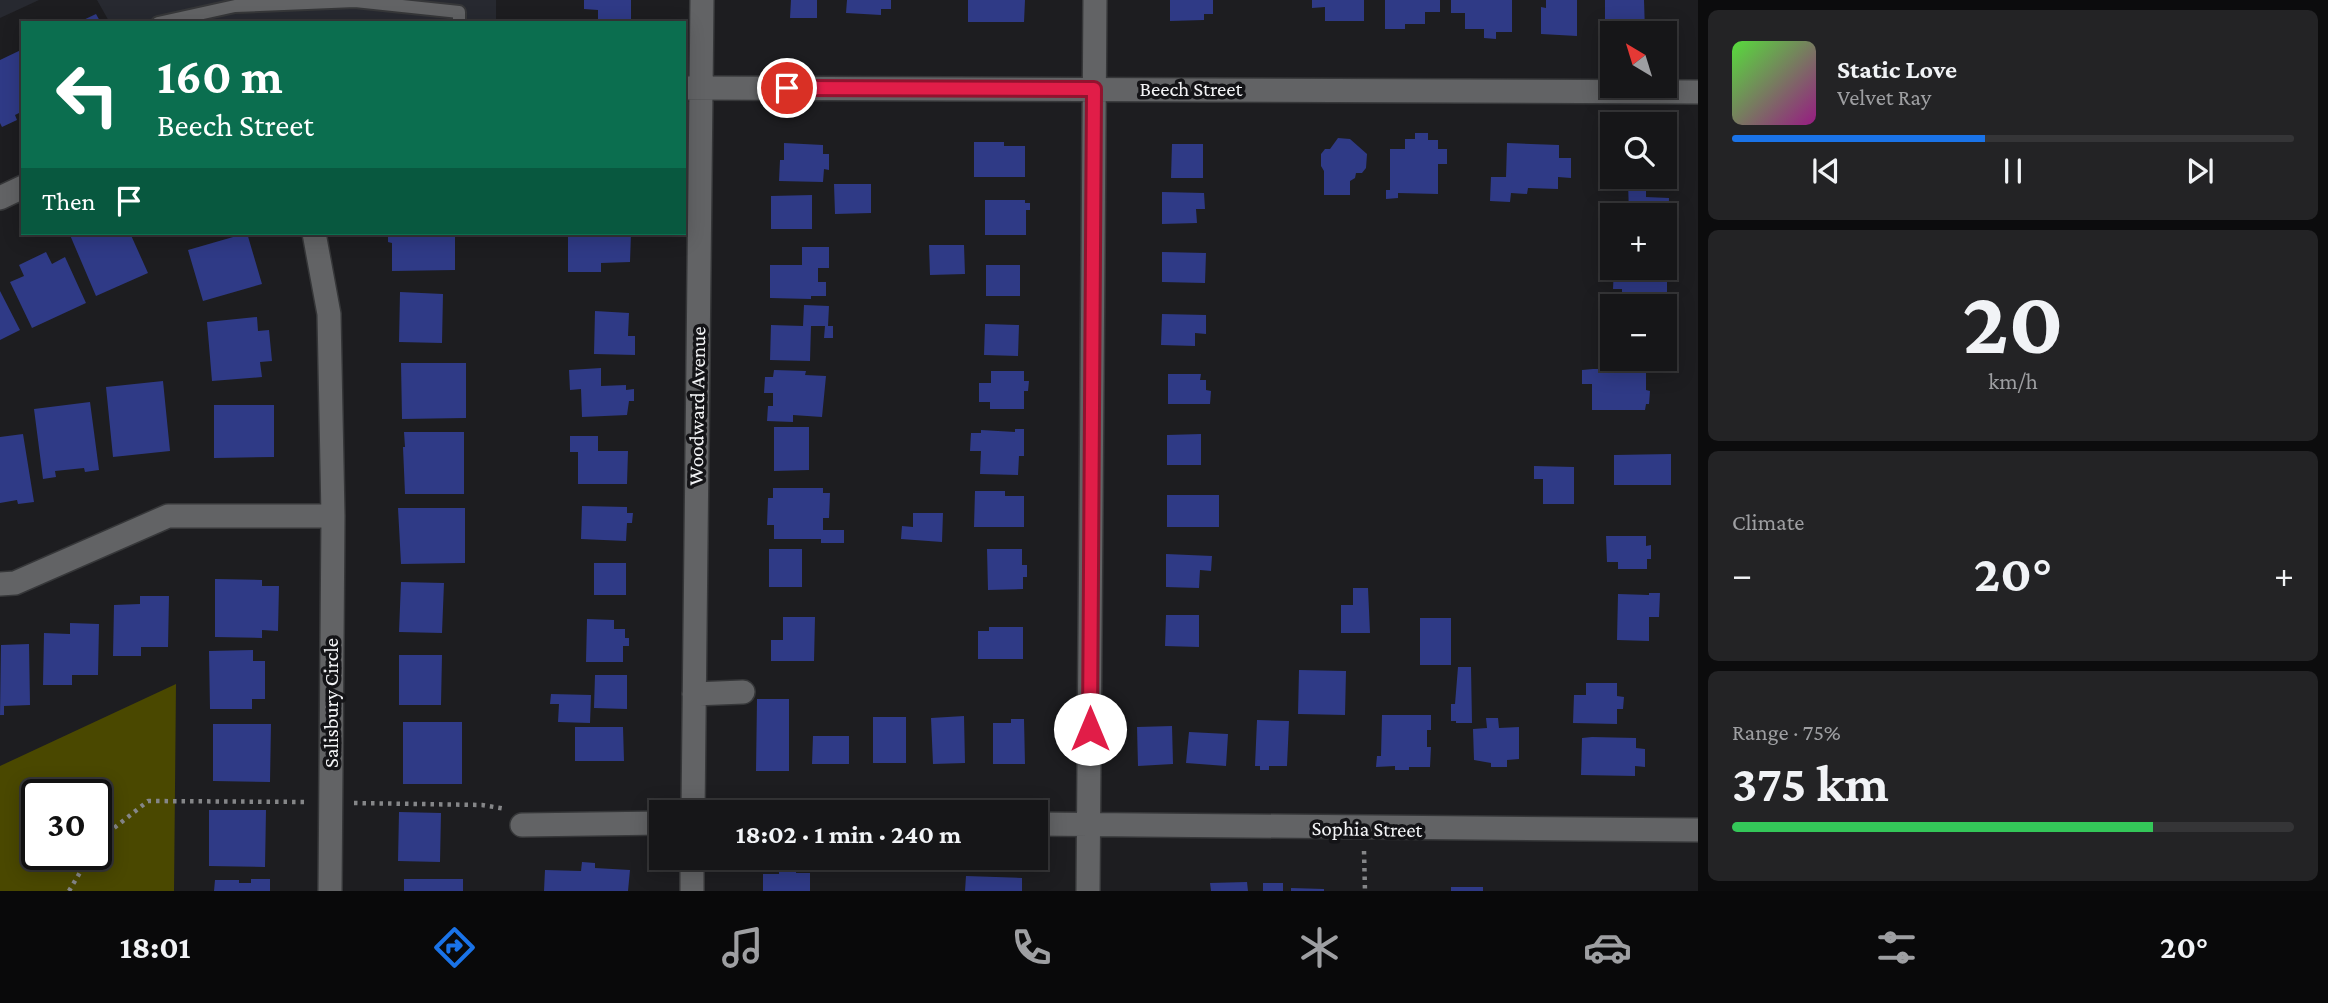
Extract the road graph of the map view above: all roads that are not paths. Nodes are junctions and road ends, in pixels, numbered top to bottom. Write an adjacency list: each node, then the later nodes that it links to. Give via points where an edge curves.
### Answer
1 (702, 0): 5 (street, Woodward Avenue)
2 (1095, 0): 6 (street)
3 (459, 17): 4 (lane, via 355,1 235,6)
4 (167, 21)
5 (693, 88): 6 (street, Beech Street); 14 (street, Woodward Avenue)
6 (1094, 89): 7 (street, Beech Street); 18 (street)
7 (1698, 92)
8 (21, 188): 9 (street)
9 (0, 198)
10 (314, 235): 11 (street, Salisbury Circle, via 329,314)
11 (333, 516): 12 (street, via 169,516 15,583); 22 (street, Salisbury Circle)
12 (0, 584)
13 (743, 692): 14 (street)
14 (694, 694): 15 (street, Woodward Avenue)
15 (693, 800)
16 (649, 823): 19 (street)
17 (1048, 824): 18 (street, Sophia Street)
18 (1089, 824): 20 (street, Sophia Street); 24 (street)
19 (522, 825)
20 (1698, 830)
21 (692, 870): 23 (street)
22 (330, 891)
23 (692, 891)
24 (1088, 891)

